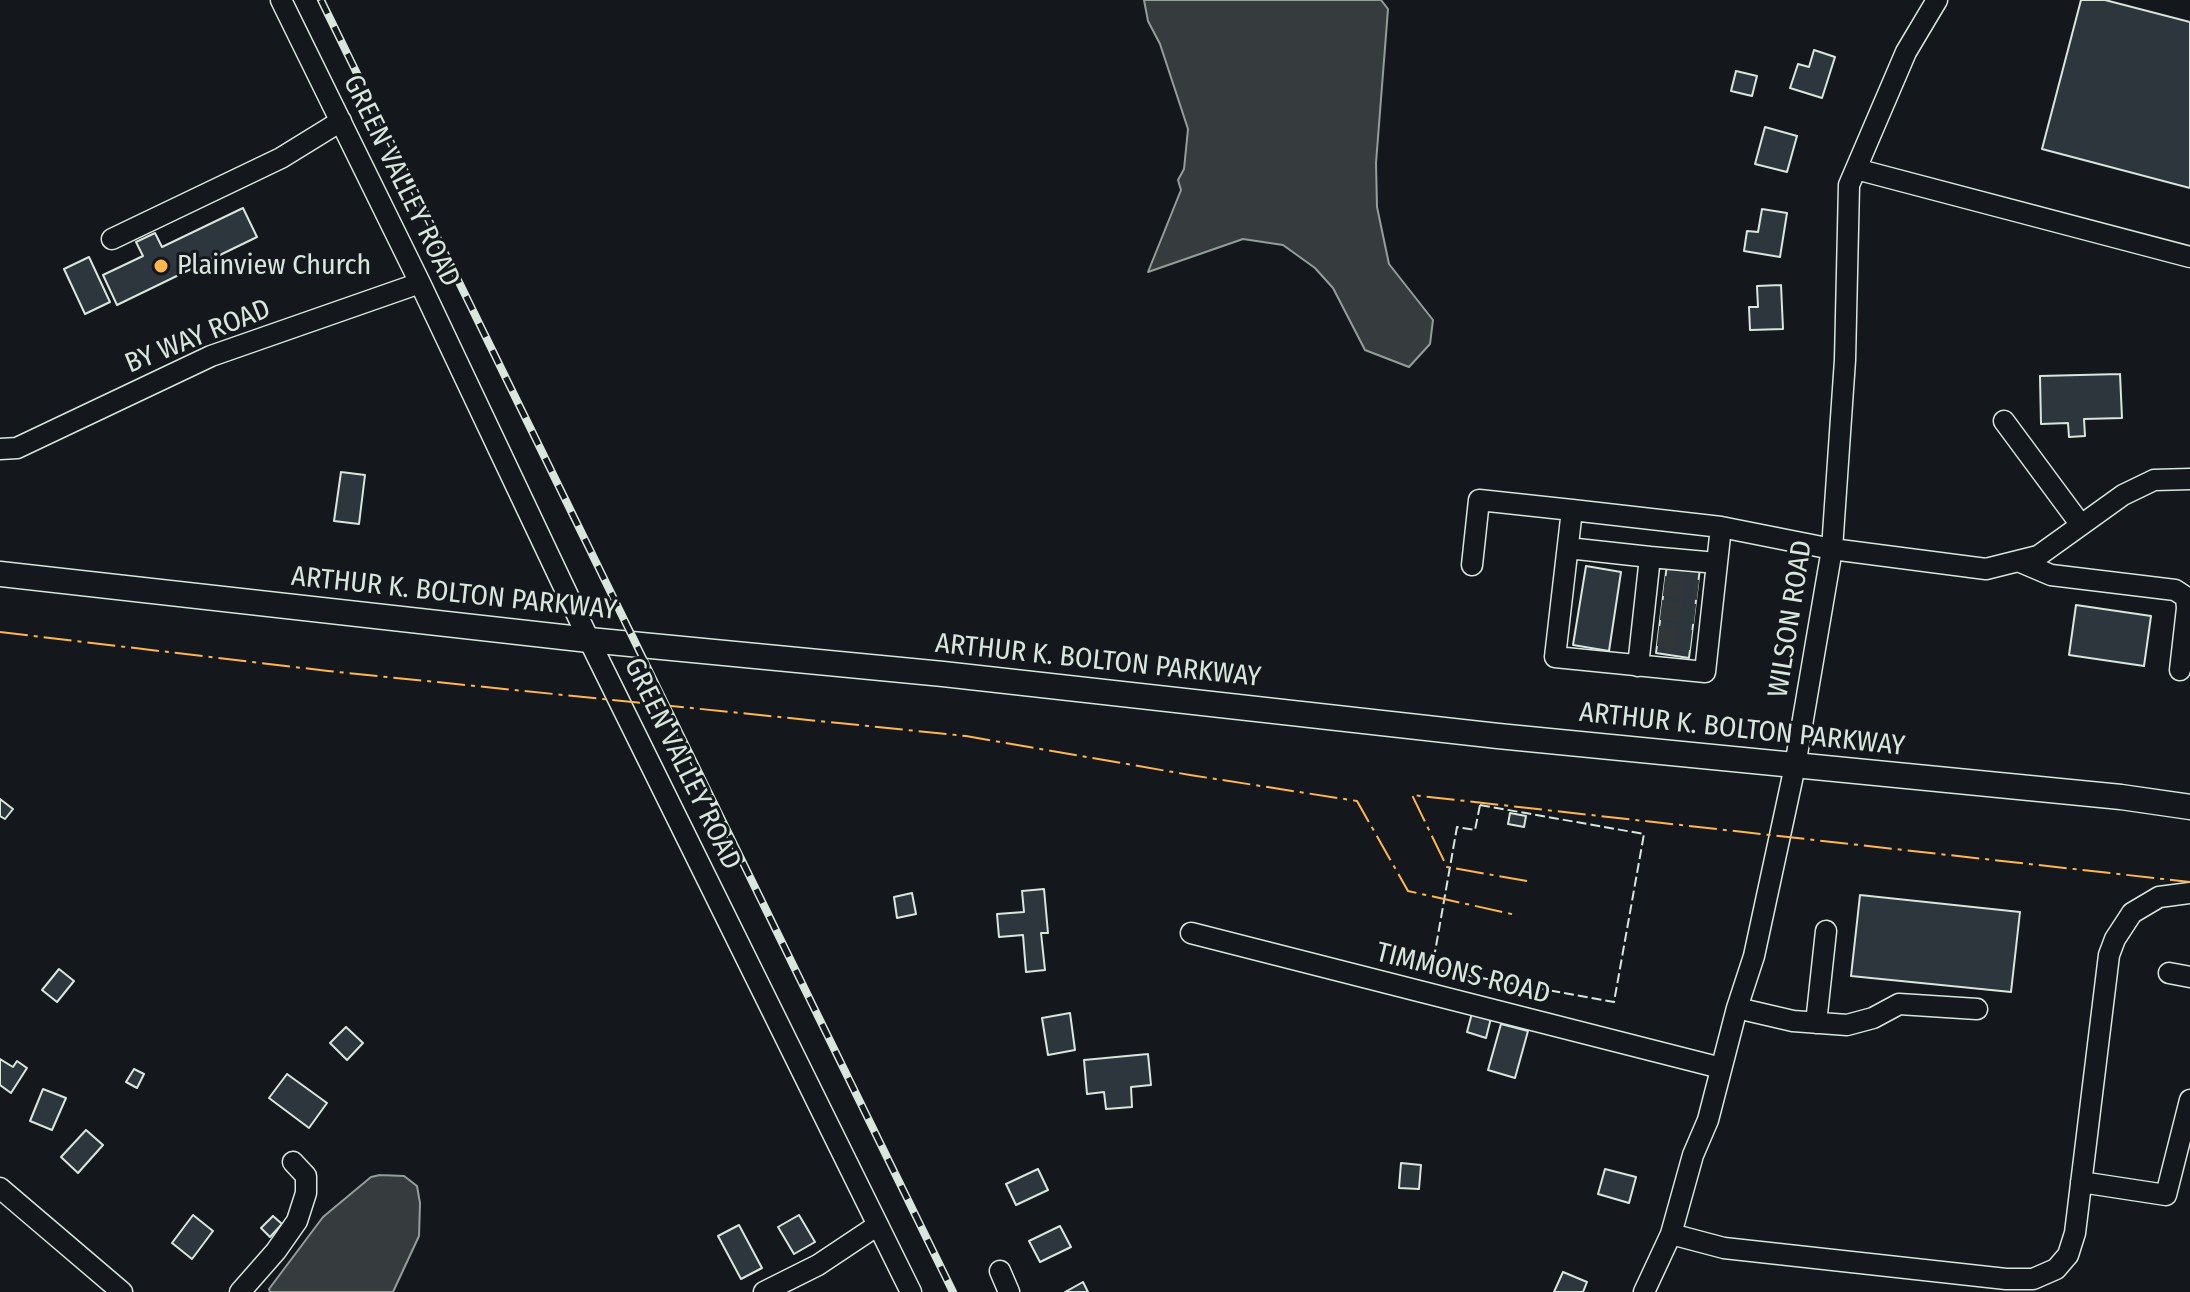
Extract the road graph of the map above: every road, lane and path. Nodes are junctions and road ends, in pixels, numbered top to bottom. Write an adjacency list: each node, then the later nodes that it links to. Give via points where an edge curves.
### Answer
1 (281, 0): 3 (street, GREEN VALLEY ROAD)
2 (1937, 0): 4 (street, WILSON ROAD, via 1906,52)
3 (341, 121): 5 (street, via 281,158); 7 (street, GREEN VALLEY ROAD)
4 (1856, 169): 6 (street); 15 (street, WILSON ROAD, via 1849,185 1845,360)
5 (112, 239)
6 (2190, 257)
7 (420, 283): 9 (street, BY WAY ROAD, via 211,356 17,448); 21 (street, GREEN VALLEY ROAD)
8 (2004, 421): 12 (street)
9 (0, 449)
10 (2190, 479): 12 (street, via 2154,480)
11 (1572, 510): 13 (street); 14 (street); 19 (street, via 1479,500)
12 (2081, 525): 17 (street, via 2038,556)
13 (1721, 527): 15 (street); 18 (street)
14 (1568, 548): 16 (street); 22 (street, via 1555,657)
15 (1832, 549): 17 (street, via 1986,569); 24 (street, WILSON ROAD)
16 (1650, 557): 18 (street); 22 (street, via 1656,586 1650,635)
17 (2018, 561): 23 (street, via 2051,575 2175,590 2186,597)
18 (1717, 563): 22 (street, via 1706,590 1700,640 1705,672)
19 (1472, 565)
20 (0, 574): 21 (main road, ARTHUR K. BOLTON PARKWAY)
21 (589, 640): 24 (main road, ARTHUR K. BOLTON PARKWAY); 39 (street, GREEN VALLEY ROAD)
22 (1638, 666)
23 (2180, 670)
24 (1795, 766): 25 (main road, ARTHUR K. BOLTON PARKWAY); 31 (street, WILSON ROAD, via 1754,956)
25 (2190, 807)
26 (2190, 893): 37 (street, via 2159,897 2132,913 2115,939 2105,976)
27 (1826, 931): 33 (street)
28 (1191, 933): 34 (street, TIMMONS ROAD)
29 (2169, 973): 30 (street)
30 (2190, 977)
31 (1737, 1008): 33 (street); 34 (street, WILSON ROAD)
32 (1977, 1009): 33 (street, via 1899,1004 1847,1025)
33 (1816, 1023)
34 (1721, 1068): 40 (street, WILSON ROAD)
35 (2190, 1100): 37 (street, via 2166,1195)
36 (293, 1162): 43 (street, via 306,1176 297,1221)
37 (2081, 1182): 40 (street, via 2068,1255 2056,1269 2033,1279 1724,1248)
38 (0, 1188): 42 (street)
39 (878, 1225): 44 (street, via 818,1265); 45 (street, GREEN VALLEY ROAD)
40 (1671, 1234): 47 (street, WILSON ROAD)
41 (1000, 1271): 46 (street)
42 (122, 1292)
43 (240, 1292)
44 (764, 1292)
45 (911, 1292)
46 (1009, 1292)
47 (1644, 1292)

